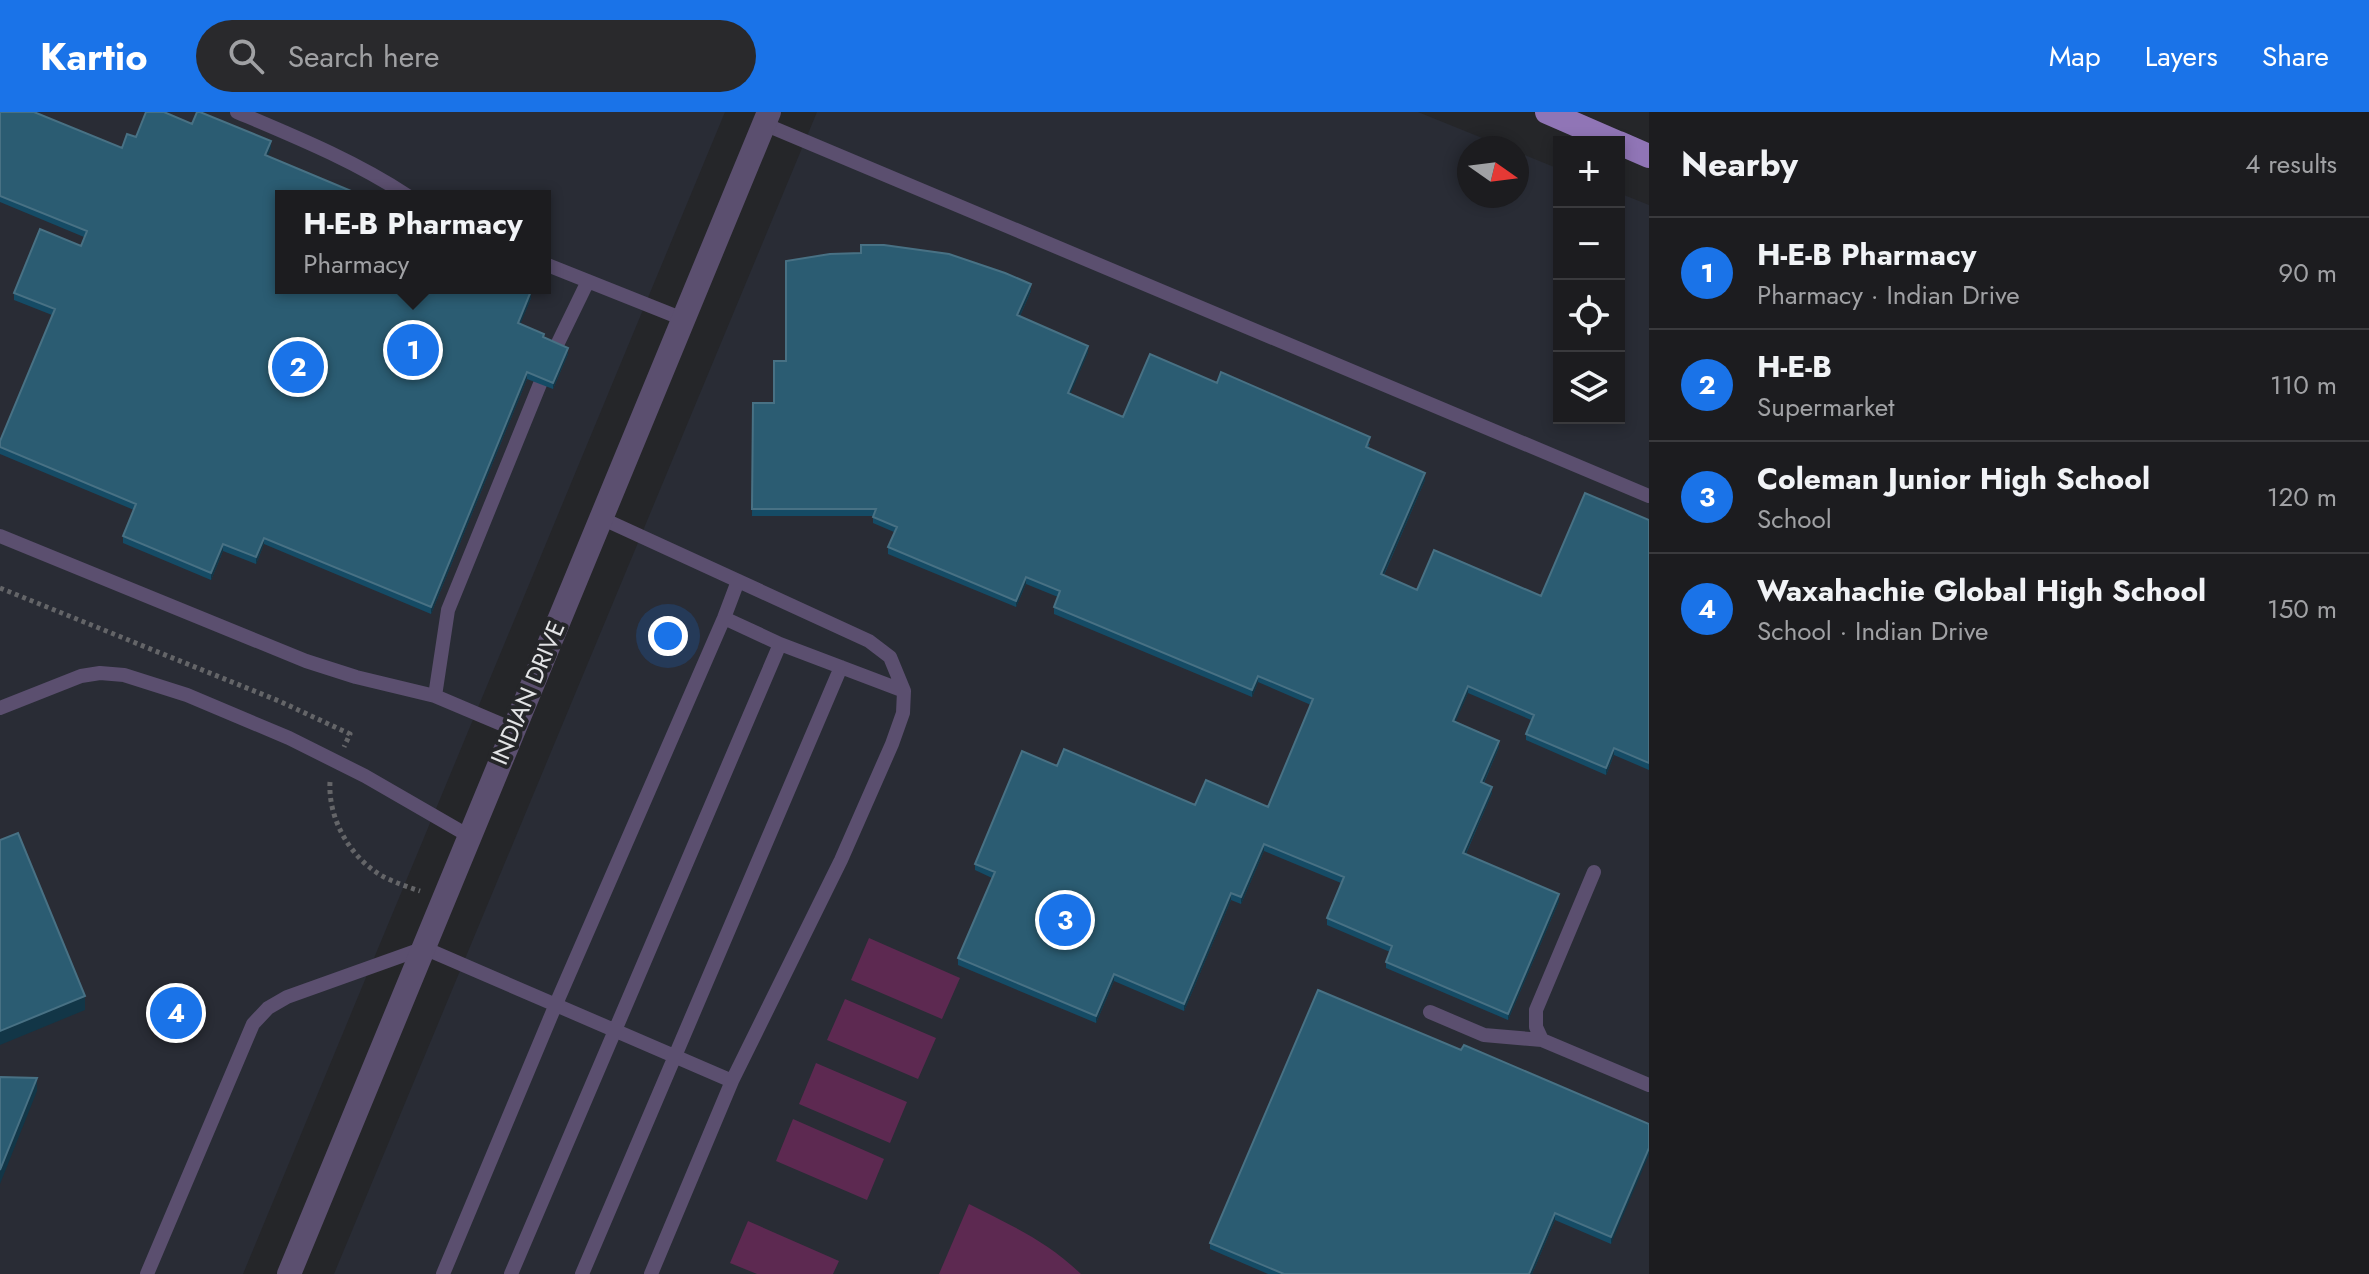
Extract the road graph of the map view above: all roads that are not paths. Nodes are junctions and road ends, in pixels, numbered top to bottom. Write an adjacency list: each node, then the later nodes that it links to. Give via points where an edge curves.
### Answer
1 (237, 112): 7 (lane, via 327,150)
2 (1547, 112): 4 (main road)
3 (766, 118): 10 (street, INDIAN DRIVE); 13 (lane, via 985,217)
4 (1602, 136)
5 (1625, 146): 6 (main road)
6 (1649, 156)
7 (399, 190)
8 (551, 266): 9 (lane)
9 (588, 281): 10 (lane); 11 (lane)
10 (683, 319): 14 (street, INDIAN DRIVE)
11 (555, 349)
12 (540, 384): 21 (lane, via 452,599)
13 (1649, 496)
14 (601, 518): 16 (lane); 23 (street, INDIAN DRIVE)
15 (0, 536): 21 (lane, via 306,661)
16 (738, 581): 17 (lane); 20 (lane, via 869,641 890,657)
17 (724, 618): 18 (lane); 27 (lane)
18 (780, 644): 19 (lane); 29 (lane)
19 (841, 667): 20 (lane); 31 (lane)
20 (904, 691): 32 (lane, via 892,744 841,860)
21 (435, 696): 23 (lane)
22 (0, 708): 24 (lane, via 81,676 136,678 289,738)
23 (513, 729): 24 (street, INDIAN DRIVE)
24 (469, 836): 26 (street, INDIAN DRIVE)
25 (1594, 872): 30 (lane, via 1536,1010)
26 (424, 948): 27 (lane); 34 (lane, via 287,997 253,1024); 35 (street, INDIAN DRIVE)
27 (556, 1004): 29 (lane); 36 (lane)
28 (1430, 1012): 30 (lane, via 1484,1035)
29 (616, 1030): 31 (lane); 37 (lane)
30 (1542, 1040): 33 (lane)
31 (676, 1057): 32 (lane); 38 (lane)
32 (732, 1081): 39 (lane)
33 (1649, 1085)
34 (147, 1274)
35 (289, 1274)
36 (443, 1274)
37 (511, 1274)
38 (582, 1274)
39 (651, 1274)

